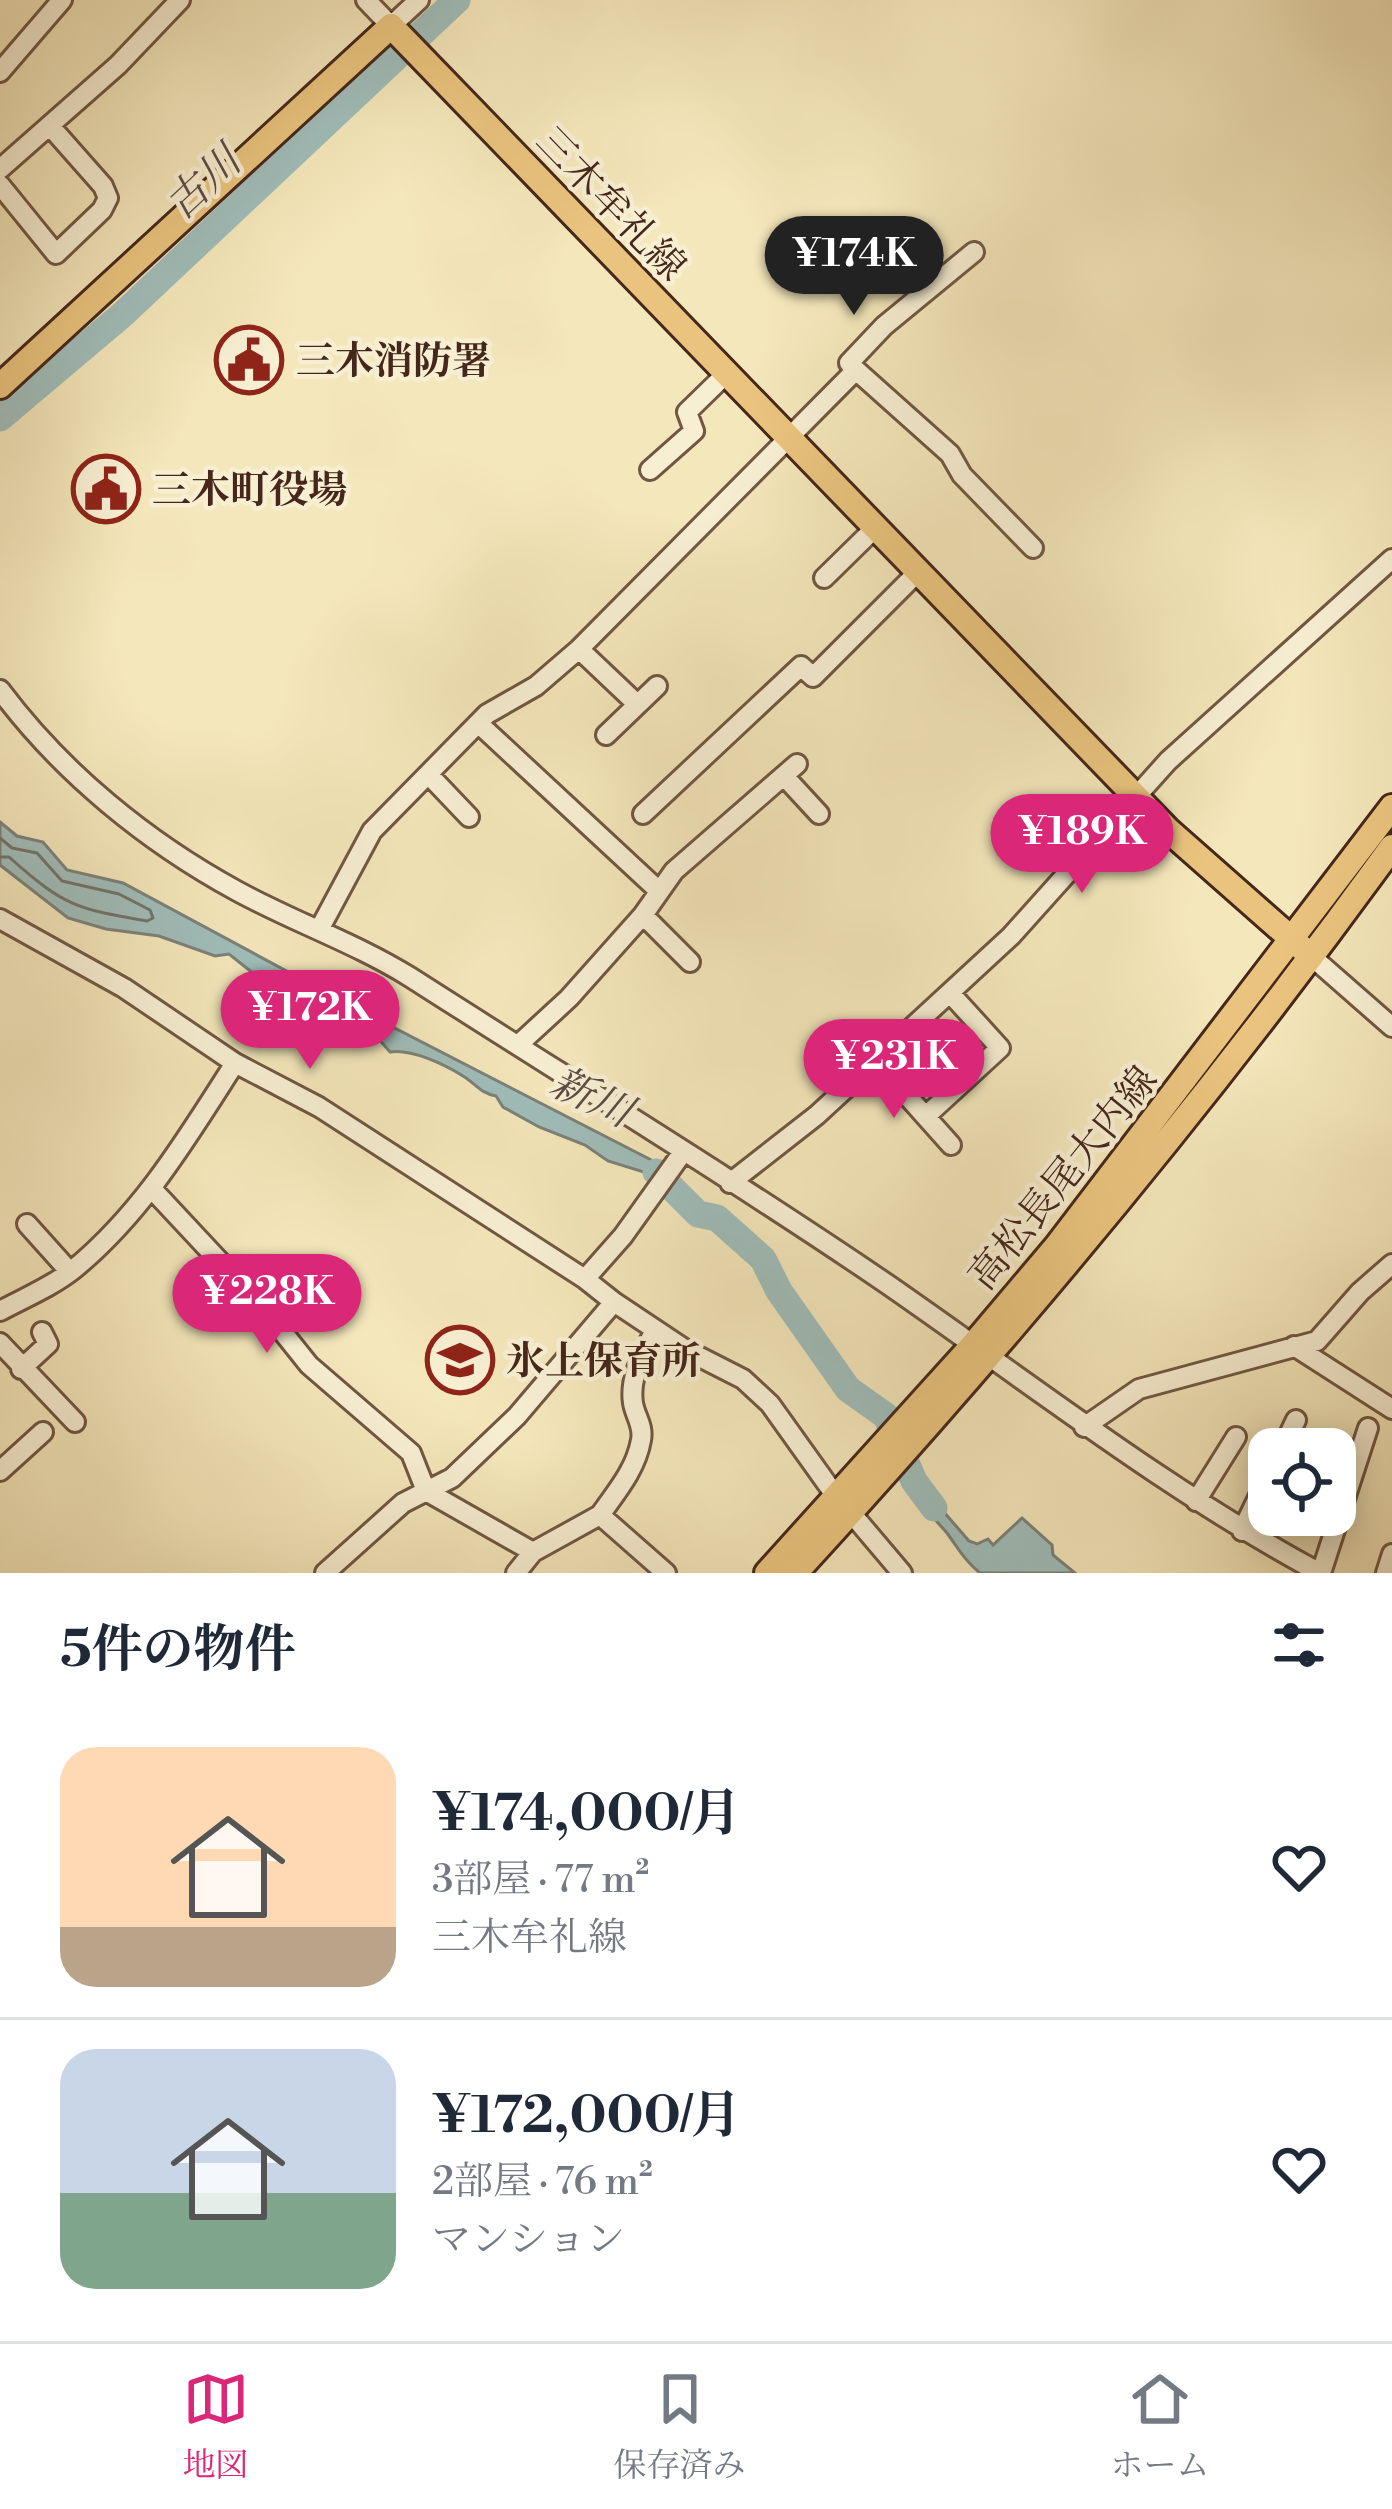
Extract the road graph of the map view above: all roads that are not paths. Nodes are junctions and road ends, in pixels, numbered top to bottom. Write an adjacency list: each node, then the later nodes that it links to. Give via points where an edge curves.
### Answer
1 (62, 0): 6 (street)
2 (180, 0): 7 (street)
3 (366, 0): 5 (street)
4 (419, 0): 5 (street)
5 (391, 26): 12 (main road, 三木牟礼線); 13 (main road)
6 (0, 72)
7 (50, 126): 8 (street); 9 (street, via 103,186 102,210 56,254)
8 (0, 169)
9 (0, 184)
10 (974, 252): 11 (street, via 884,326 849,363)
11 (856, 370): 14 (street); 17 (street, via 950,454)
12 (727, 374): 14 (main road, 三木牟礼線); 15 (street, via 687,412 694,431)
13 (0, 386)
14 (788, 437): 16 (main road, 三木牟礼線); 21 (street)
15 (650, 470)
16 (875, 528): 19 (main road, 三木牟礼線); 20 (street)
17 (1033, 548)
18 (1392, 559): 28 (street)
19 (919, 572): 28 (main road, 三木牟礼線); 30 (street, via 813,677 801,666)
20 (824, 578)
21 (580, 649): 24 (street); 25 (street)
22 (657, 686): 24 (street)
23 (0, 691): 37 (street, via 62,762 134,823 239,892)
24 (637, 704): 26 (street)
25 (478, 723): 27 (street); 34 (street)
26 (606, 735)
27 (430, 776): 32 (street); 37 (street, via 372,831)
28 (1135, 796): 38 (main road, 三木牟礼線); 40 (street)
29 (1392, 808): 38 (main road, 高松長尾大内線)
30 (643, 814)
31 (819, 814): 34 (street, via 790,770)
32 (469, 817)
33 (1392, 847): 38 (main road, 高松長尾大内線)
34 (659, 891): 35 (street)
35 (643, 915): 39 (street); 42 (street)
36 (2, 923): 44 (street, via 124,988)
37 (320, 928): 42 (street)
38 (1302, 948): 41 (street); 60 (main road, 高松長尾大内線, via 1226,1072)
39 (691, 962)
40 (950, 993): 43 (street); 45 (street, via 1000,1048)
41 (1392, 1027)
42 (518, 1046): 47 (street)
43 (876, 1061): 45 (street); 48 (street)
44 (236, 1063): 49 (street); 53 (street, via 319,1107)
45 (926, 1116): 46 (street)
46 (951, 1145)
47 (677, 1160): 48 (street); 53 (street)
48 (730, 1183): 60 (street)
49 (153, 1190): 52 (street); 71 (street, via 309,1365 411,1453)
50 (27, 1224): 52 (street)
51 (1392, 1264): 59 (street, via 1317,1341)
52 (70, 1273): 55 (street)
53 (585, 1279): 54 (street)
54 (614, 1302): 56 (street); 71 (street, via 517,1416 452,1478)
55 (0, 1311)
56 (655, 1330): 73 (street, via 743,1379); 74 (street, via 631,1384 641,1444)
57 (42, 1332): 61 (street, via 48,1344)
58 (0, 1343): 61 (street)
59 (1294, 1346): 62 (street); 65 (street, via 1139,1389)
60 (982, 1350): 65 (street); 73 (main road, 高松長尾大内線)
61 (21, 1369): 64 (street)
62 (1392, 1409)
63 (1296, 1420): 66 (street)
64 (75, 1422)
65 (1084, 1427): 72 (street)
66 (1292, 1428)
67 (1368, 1428): 85 (street)
68 (43, 1432): 70 (street)
69 (1236, 1437): 72 (street)
70 (0, 1471)
71 (426, 1491): 77 (street); 79 (street)
72 (1196, 1501): 76 (street)
73 (844, 1504): 82 (main road, 高松長尾大内線); 83 (main road, 高松長尾大内線); 84 (street)
74 (600, 1515): 77 (street); 81 (street)
75 (1248, 1517): 76 (street)
76 (1241, 1531): 85 (street)
77 (533, 1552): 80 (street)
78 (1392, 1554): 86 (street)
79 (325, 1573)
80 (516, 1573)
81 (666, 1573)
82 (767, 1573)
83 (795, 1573)
84 (902, 1573)
85 (1321, 1573)
86 (1386, 1573)

